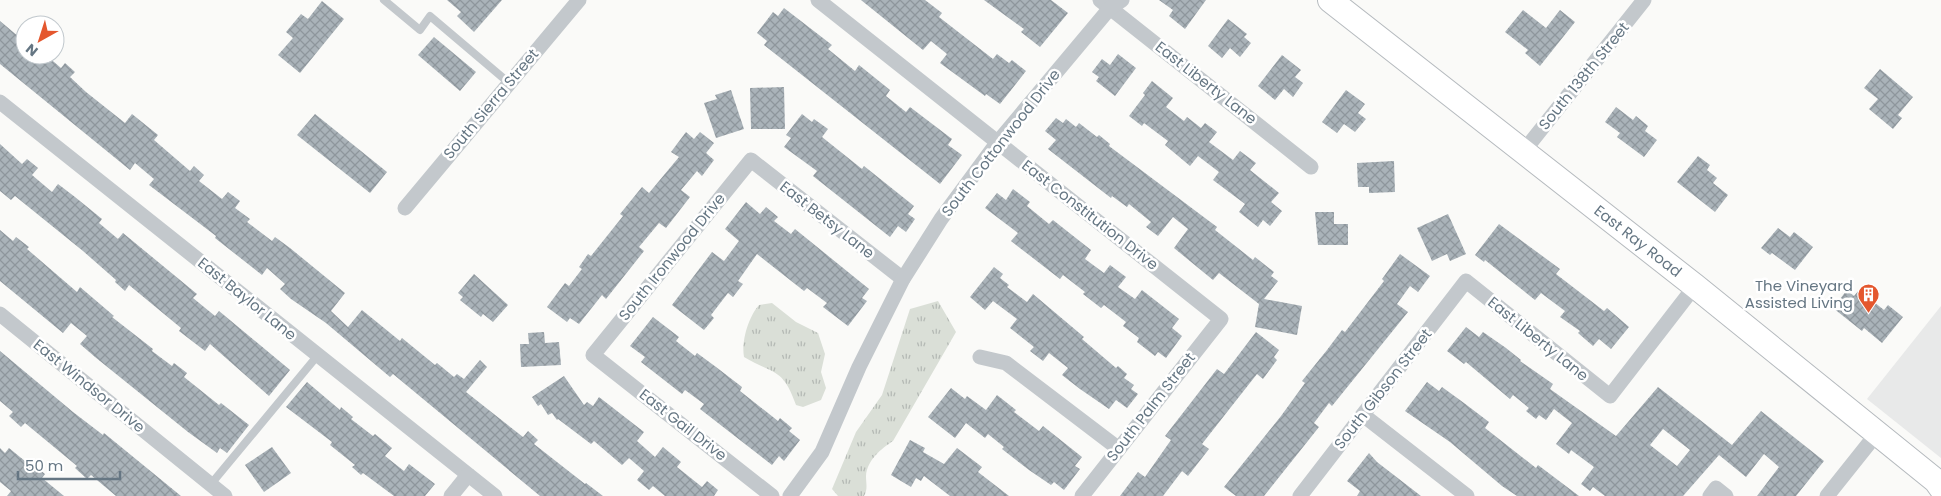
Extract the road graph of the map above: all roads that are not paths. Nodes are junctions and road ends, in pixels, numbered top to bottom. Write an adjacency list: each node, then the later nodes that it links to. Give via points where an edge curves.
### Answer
1 (384, 0): 7 (lane, via 420,30 430,16)
2 (579, 0): 7 (street, South Sierra Street)
3 (818, 0): 9 (street, East Constitution Drive)
4 (1330, 0): 10 (main road, East Ray Road)
5 (1644, 0): 10 (street, South 138th Street)
6 (1111, 2): 9 (street, South Cottonwood Drive); 12 (street, East Liberty Lane)
7 (509, 83): 13 (street, South Sierra Street)
8 (0, 102): 20 (street, East Baylor Lane)
9 (997, 143): 14 (street, South Cottonwood Drive, via 941,219); 18 (street, East Constitution Drive)
10 (1523, 152): 16 (main road, East Ray Road)
11 (751, 160): 14 (street, East Betsy Lane); 19 (street, South Ironwood Drive)
12 (1311, 167)
13 (405, 208)
14 (903, 279): 32 (street, South Cottonwood Drive, via 859,367 822,452)
15 (1466, 281): 16 (street, East Liberty Lane, via 1610,396); 22 (street, South Gibson Street)
16 (1695, 286): 23 (main road, East Ray Road)
17 (0, 314): 27 (street, East Windsor Drive)
18 (1221, 319): 24 (street, South Palm Street)
19 (593, 355): 31 (street, East Gail Drive)
20 (318, 356): 25 (street, East Baylor Lane); 27 (lane)
21 (980, 357): 24 (street, via 1006,363)
22 (1363, 416): 34 (street, South Gibson Street); 35 (street)
23 (1878, 432): 26 (main road, East Ray Road); 36 (street)
24 (1119, 449): 33 (street, South Palm Street)
25 (468, 475): 29 (street); 30 (street, East Baylor Lane)
26 (1939, 483)
27 (211, 484): 28 (street, East Windsor Drive)
28 (225, 496)
29 (452, 496)
30 (495, 496)
31 (772, 496)
32 (790, 496)
33 (1082, 496)
34 (1300, 496)
35 (1466, 496)
36 (1827, 496)

